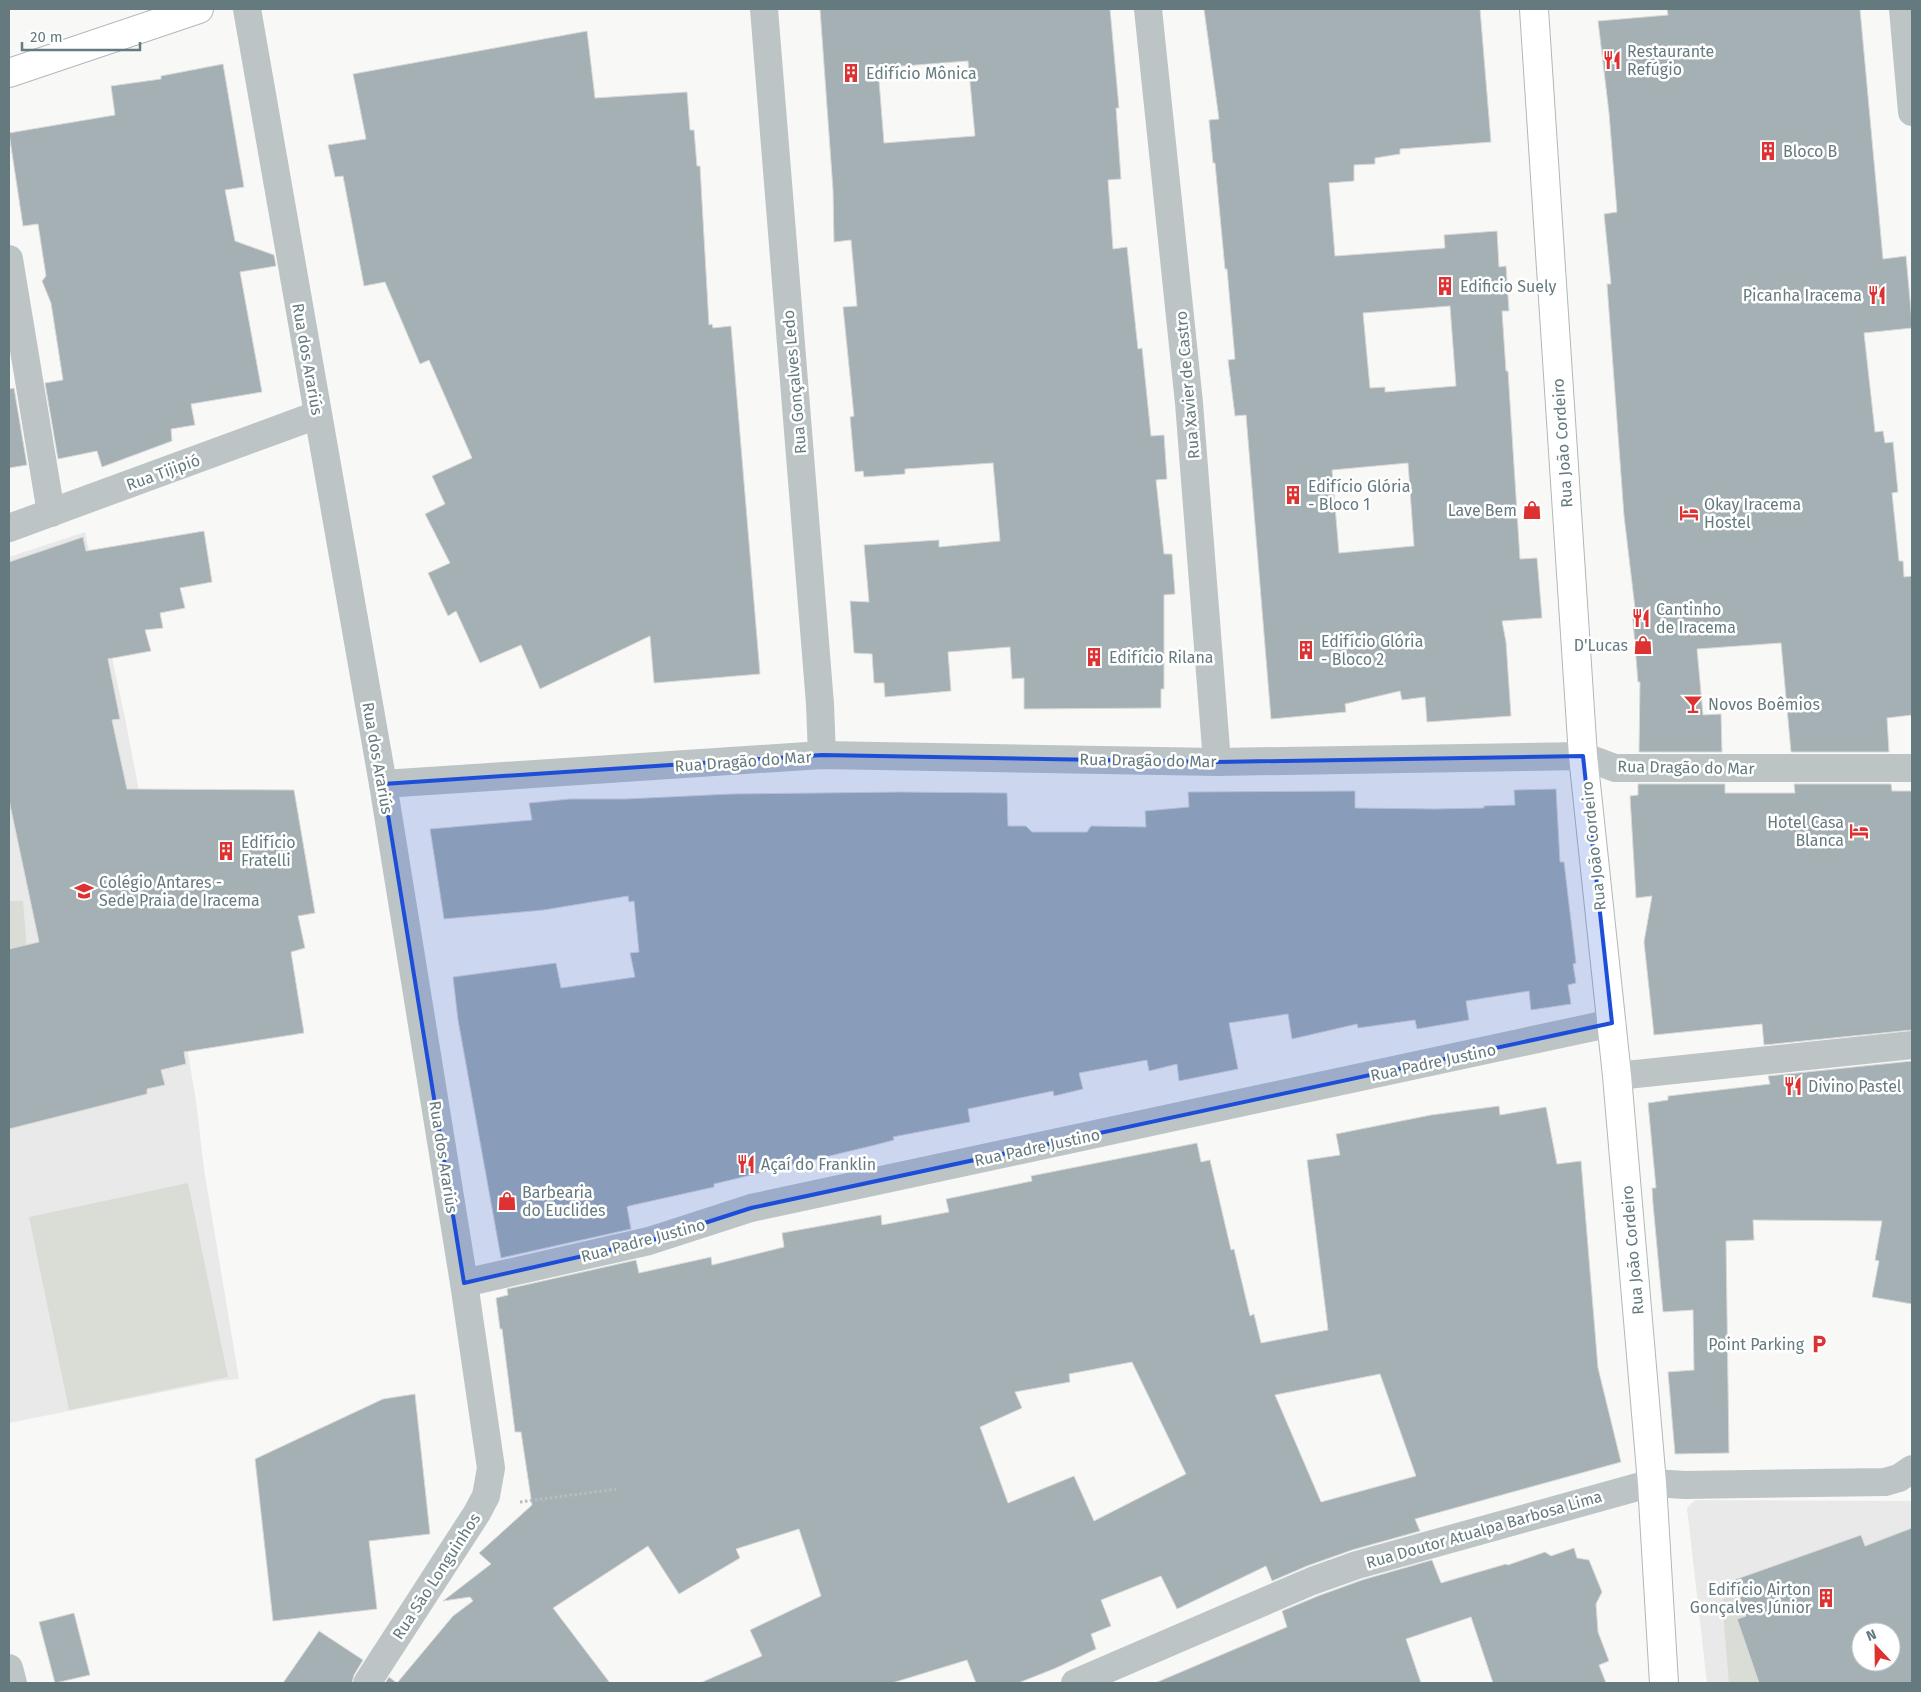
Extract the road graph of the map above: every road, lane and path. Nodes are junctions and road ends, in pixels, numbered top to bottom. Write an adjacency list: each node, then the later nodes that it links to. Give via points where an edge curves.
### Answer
1 (199, 9): 7 (street)
2 (247, 9): 10 (street, Rua dos Arariús)
3 (764, 9): 13 (street, Rua Gonçalves Ledo, via 820,694)
4 (1148, 9): 15 (street, Rua Xavier de Castro, via 1189,403)
5 (1534, 9): 14 (street, Rua João Cordeiro)
6 (1903, 9): 8 (street)
7 (9, 73)
8 (1912, 112)
9 (9, 259): 11 (street)
10 (318, 415): 11 (street, Rua Tijipió); 17 (street, Rua dos Arariús)
11 (51, 513): 12 (street, Rua Tijipió)
12 (9, 528)
13 (822, 755): 15 (street, Rua Dragão do Mar); 17 (street, Rua Dragão do Mar)
14 (1583, 756): 15 (street, Rua Dragão do Mar); 16 (street, Rua Dragão do Mar, via 1615,768); 18 (street, Rua João Cordeiro)
15 (1218, 762)
16 (1912, 768)
17 (383, 784): 21 (street, Rua dos Arariús)
18 (1612, 1023): 20 (street, Rua João Cordeiro); 21 (street, Rua Padre Justino, via 751,1208 649,1241)
19 (1912, 1045): 20 (street)
20 (1617, 1076): 23 (street, Rua João Cordeiro)
21 (464, 1284): 25 (street, Rua dos Arariús, via 491,1468 486,1496)
22 (1912, 1469): 23 (street, Rua Doutor Atualpa Barbosa Lima, via 1886,1482)
23 (1652, 1483): 29 (street, Rua Doutor Atualpa Barbosa Lima, via 1357,1565 1312,1581); 30 (street, Rua João Cordeiro)
24 (616, 1489): 25 (path, Rua São Longuinhos)
25 (480, 1507): 28 (street, Rua São Longuinhos)
26 (9, 1669): 27 (street)
27 (13, 1683)
28 (367, 1683)
29 (1075, 1683)
30 (1664, 1683)

